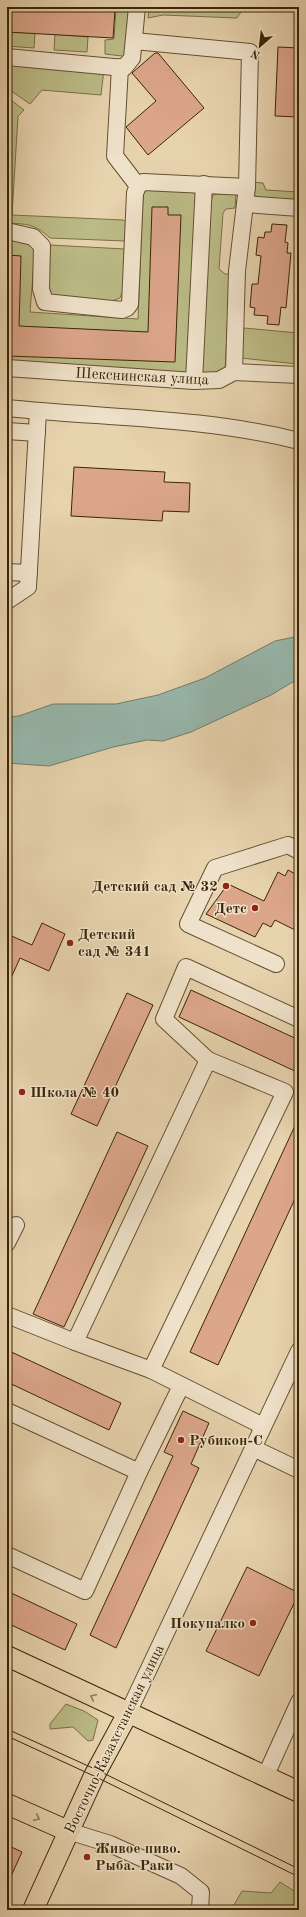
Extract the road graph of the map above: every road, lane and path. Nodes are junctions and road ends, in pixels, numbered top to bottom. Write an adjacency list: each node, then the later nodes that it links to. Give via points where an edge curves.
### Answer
1 (137, 7): 2 (street)
2 (134, 41): 4 (street, via 132,58 124,68); 7 (street, via 250,52)
3 (7, 57): 4 (street)
4 (120, 68): 6 (street, via 115,156)
5 (204, 184): 6 (street, via 143,182); 7 (street); 14 (street)
6 (138, 186): 10 (street, via 135,193 130,304 122,310 44,302 41,289 42,246 33,237)
7 (247, 187): 8 (street)
8 (245, 204): 9 (street); 12 (street, via 237,271)
9 (299, 208)
10 (7, 231)
11 (7, 368): 14 (street, Шекснинская улица)
12 (234, 372): 13 (street, Шекснинская улица); 14 (street, Шекснинская улица, via 219,380)
13 (299, 375)
14 (194, 381)
15 (7, 408): 16 (street)
16 (38, 411): 18 (street); 19 (street, via 188,422 262,432)
17 (7, 431): 18 (street)
18 (37, 433): 21 (street)
19 (299, 441)
20 (7, 572): 21 (street)
21 (29, 573): 22 (street, via 28,587)
22 (7, 601)
23 (299, 851): 24 (street, via 288,845 215,868 188,924)
24 (276, 964)
25 (299, 1019): 26 (street, via 186,967 164,1019)
26 (208, 1060): 30 (street); 32 (street, via 285,1092)
27 (16, 1225): 28 (street)
28 (7, 1243)
29 (7, 1315): 30 (street)
30 (75, 1342): 32 (street)
31 (299, 1351): 35 (street, Восточно-Казахстанская улица)
32 (151, 1370): 33 (street)
33 (181, 1386): 35 (street); 38 (street)
34 (7, 1411): 38 (street)
35 (263, 1426): 36 (street, Восточно-Казахстанская улица)
36 (253, 1448): 37 (street); 42 (street, Восточно-Казахстанская улица)
37 (299, 1470)
38 (139, 1472): 39 (street, via 85,1591)
39 (7, 1554)
40 (7, 1656): 42 (main road, one-way to 40)
41 (299, 1702): 43 (street)
42 (128, 1713): 43 (main road); 46 (main road, Восточно-Казахстанская улица)
43 (265, 1777): 44 (main road)
44 (299, 1792)
45 (7, 1804): 46 (main road, one-way to 46)
46 (68, 1831): 47 (main road, Восточно-Казахстанская улица); 48 (street, via 110,1844 181,1876 200,1892)
47 (33, 1910)
48 (200, 1910)

